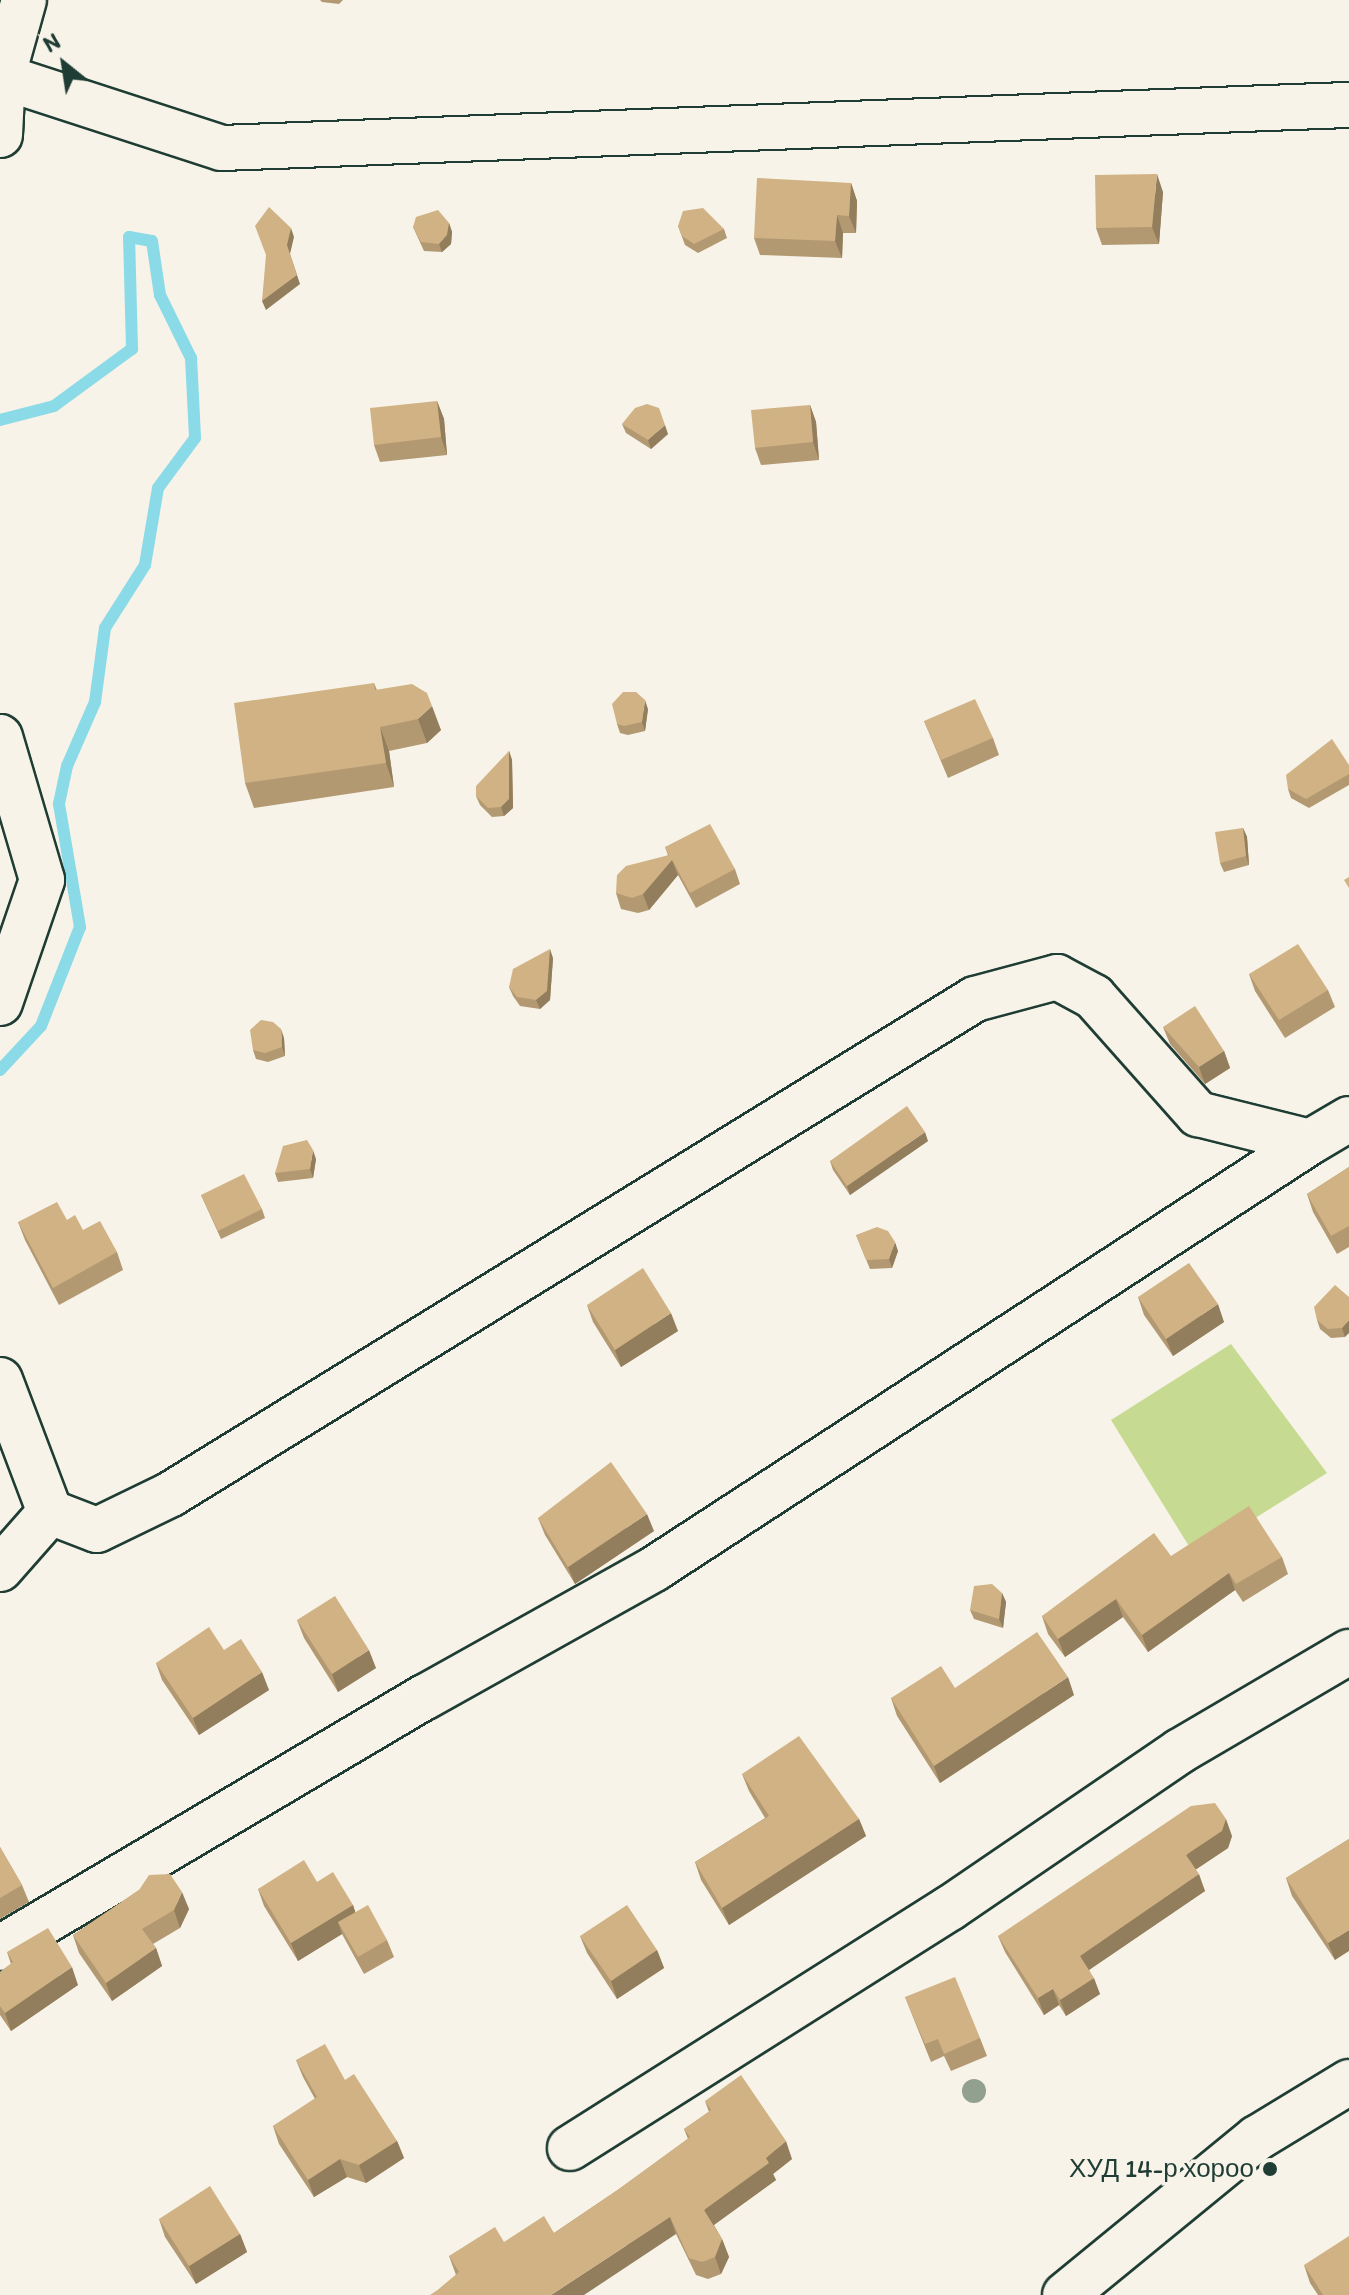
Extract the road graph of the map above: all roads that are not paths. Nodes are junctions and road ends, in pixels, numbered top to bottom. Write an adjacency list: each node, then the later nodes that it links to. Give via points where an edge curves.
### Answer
1 (24, 0): 2 (street)
2 (1, 76): 3 (street, via 222,148); 4 (street)
3 (1349, 105)
4 (0, 135)
5 (0, 737): 6 (street, via 42,880)
6 (0, 1003)
7 (1349, 1119): 8 (street)
8 (1310, 1142): 10 (street, via 1198,1114 1094,997 1057,977 975,999 171,1494 97,1530); 13 (street, via 654,1569 425,1697)
9 (0, 1380): 10 (street)
10 (50, 1512): 11 (street)
11 (0, 1569)
12 (1349, 1652): 15 (street, via 1180,1751 950,1908)
13 (0, 1948)
14 (1349, 2082): 16 (street, via 1257,2138)
15 (570, 2148)
16 (1065, 2295)

